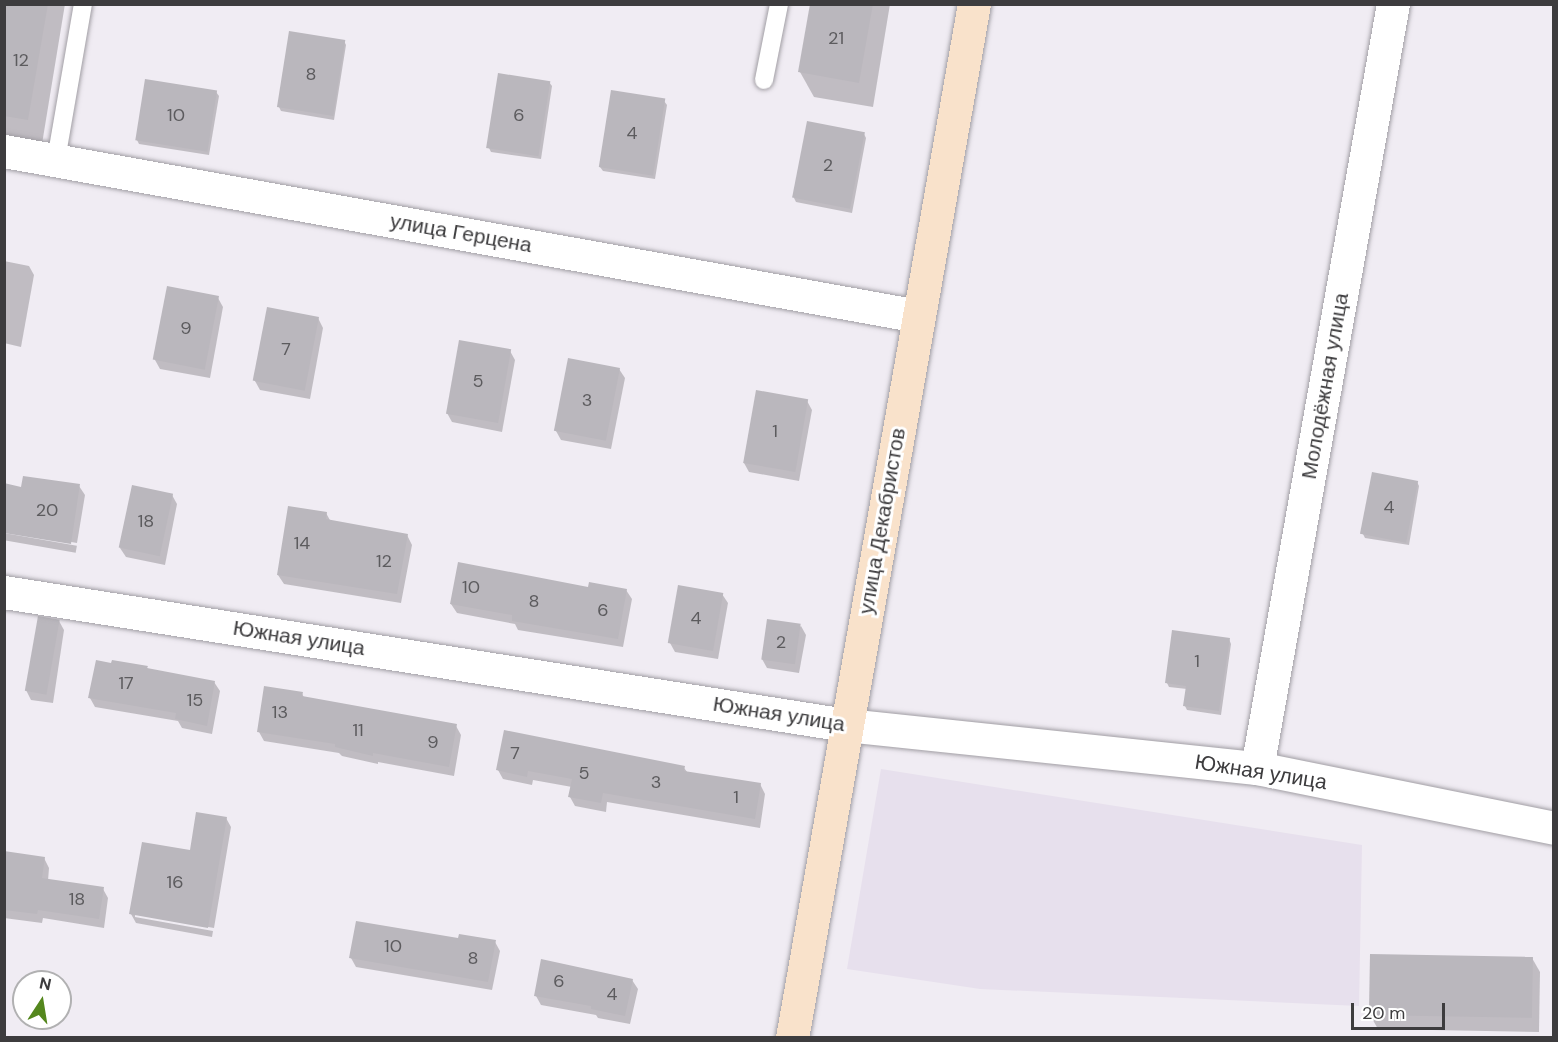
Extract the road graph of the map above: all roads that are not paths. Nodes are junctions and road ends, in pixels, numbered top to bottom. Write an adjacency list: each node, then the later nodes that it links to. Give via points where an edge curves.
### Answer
1 (83, 4): 7 (lane)
2 (779, 4): 5 (lane)
3 (974, 4): 8 (main road, улица Декабристов)
4 (1393, 4): 11 (street, Молодёжная улица)
5 (764, 80)
6 (4, 151): 7 (street, улица Герцена)
7 (56, 160): 8 (street, улица Герцена)
8 (918, 316): 10 (main road, улица Декабристов)
9 (4, 592): 10 (street, Южная улица)
10 (846, 725): 11 (street, Южная улица); 13 (main road, улица Декабристов)
11 (1257, 768): 12 (street, Южная улица)
12 (1554, 828)
13 (792, 1038)

